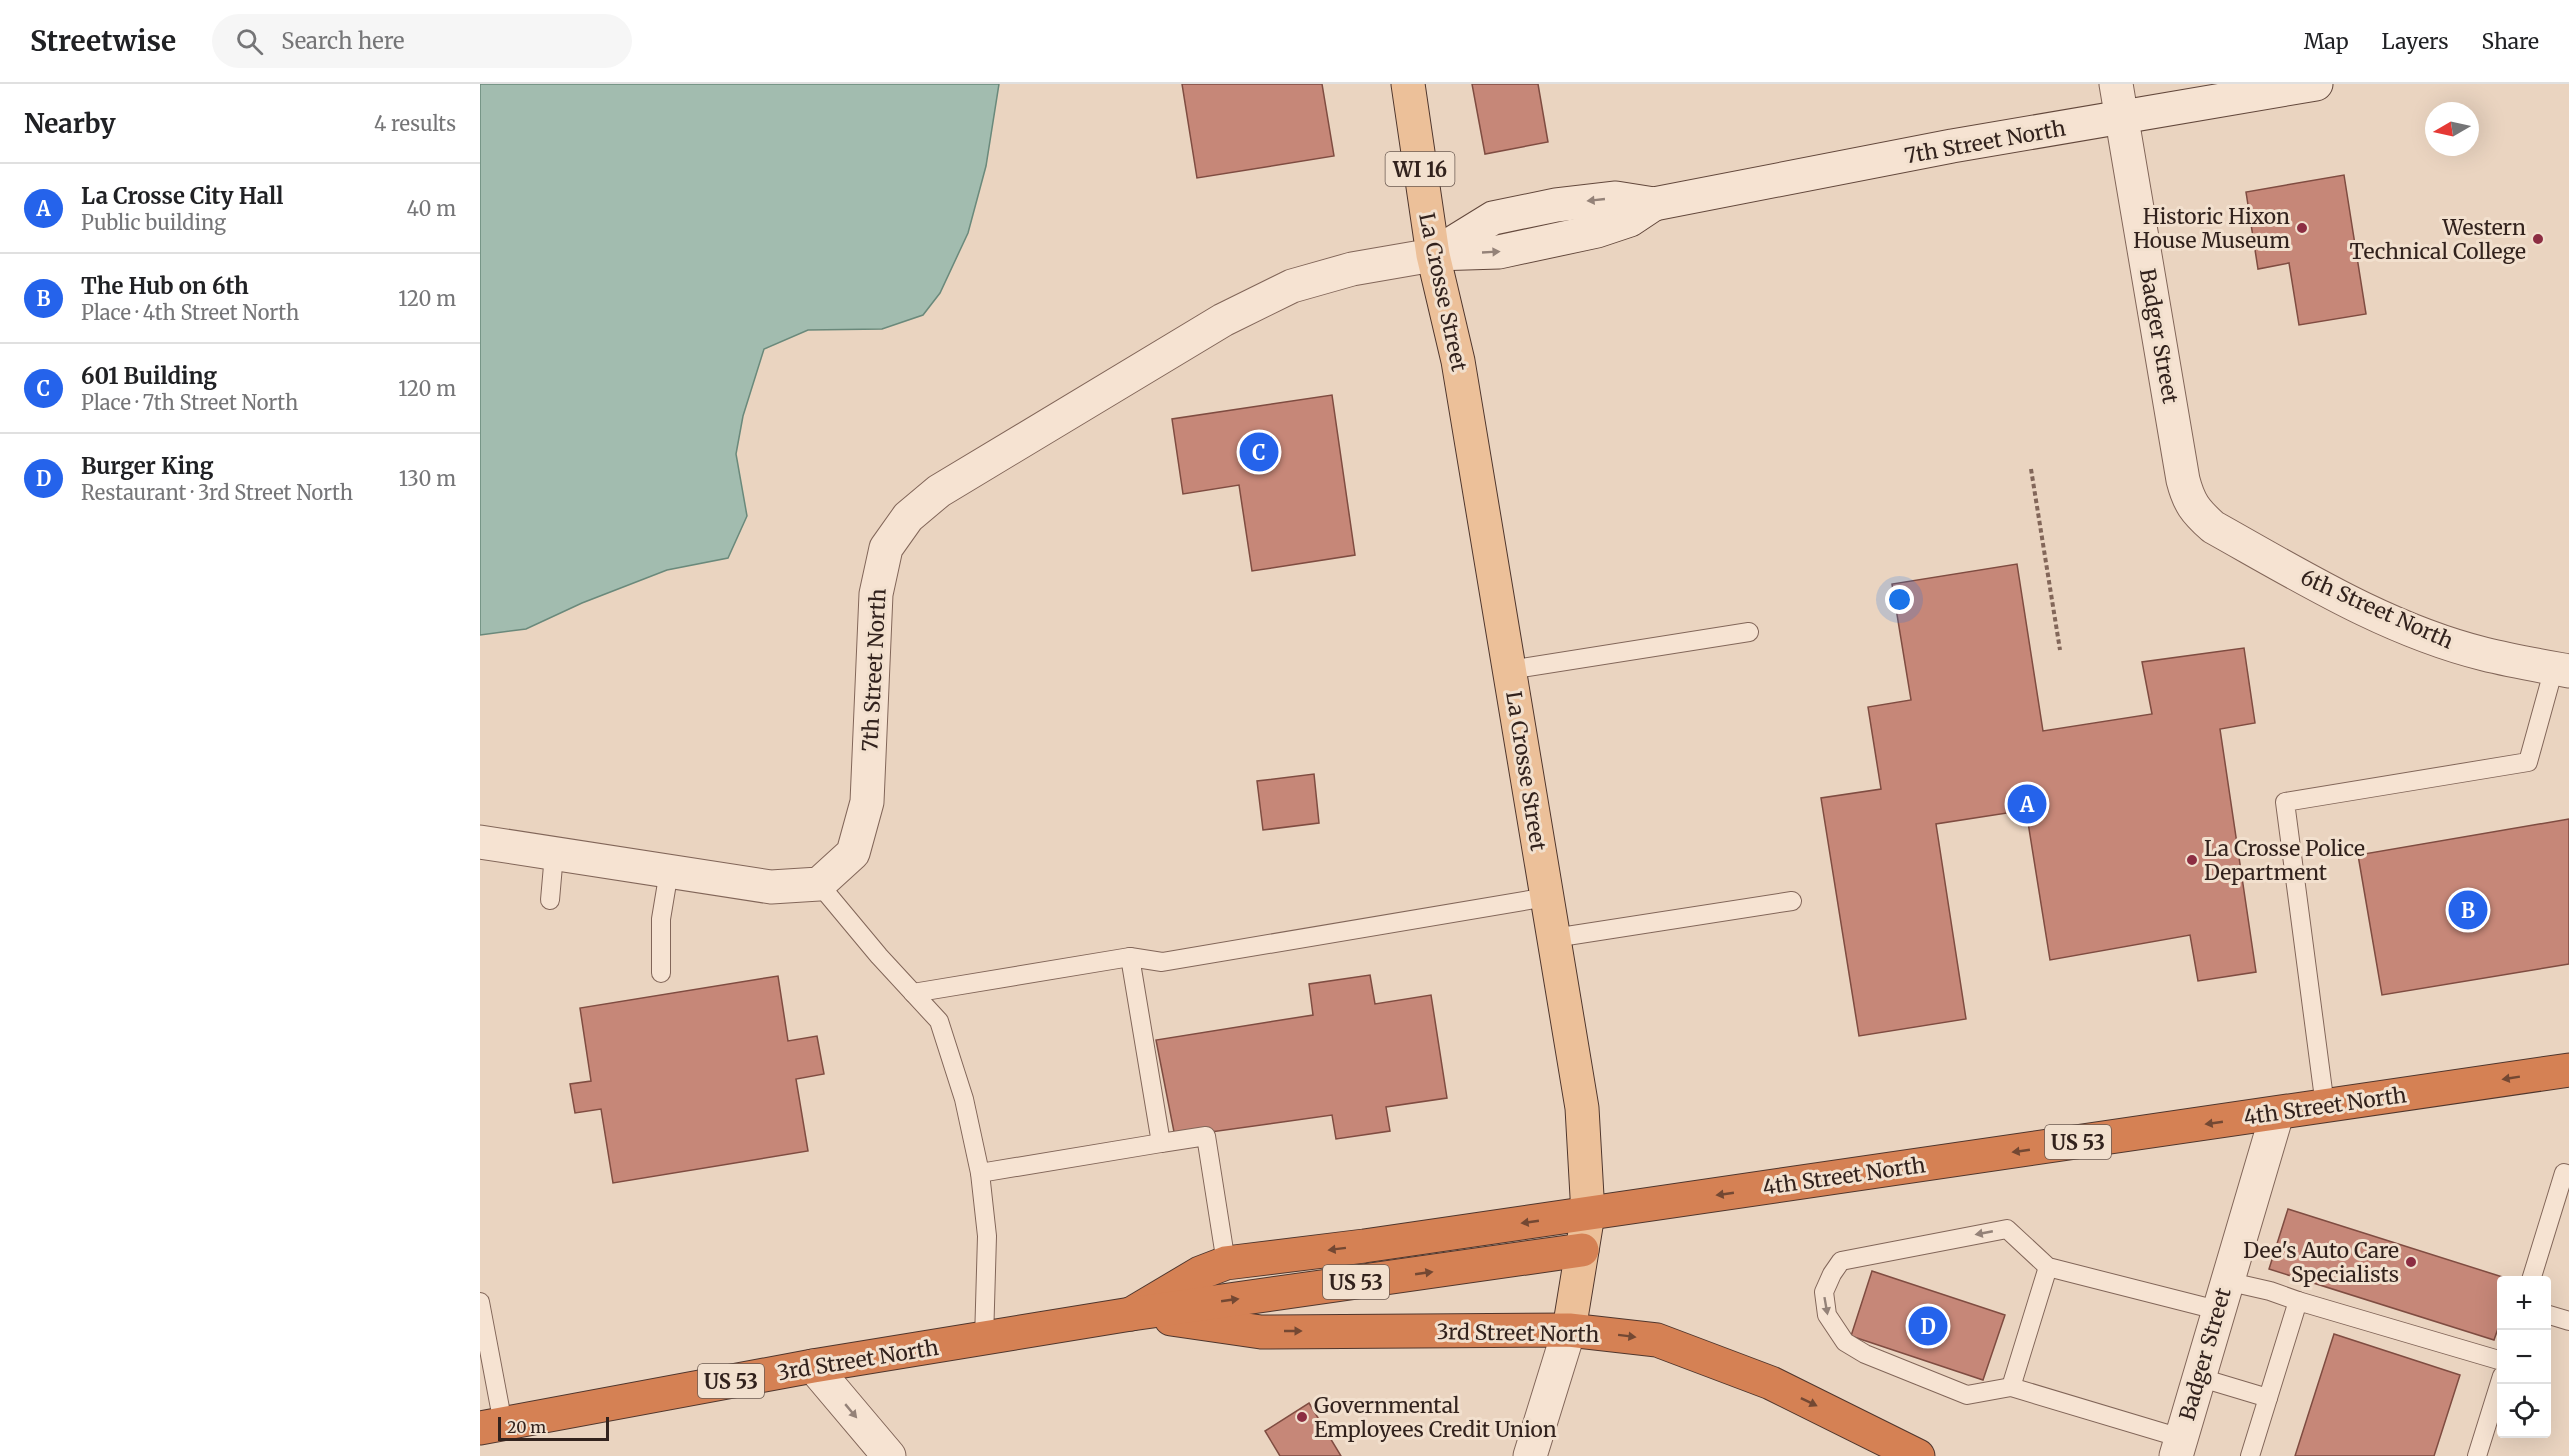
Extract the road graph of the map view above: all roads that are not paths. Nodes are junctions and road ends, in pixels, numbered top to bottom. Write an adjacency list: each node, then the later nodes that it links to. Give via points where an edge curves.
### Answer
1 (1408, 84): 5 (main road, La Crosse Street / WI 16)
2 (2116, 84): 4 (street, Badger Street)
3 (2316, 84): 4 (street, 7th Street North)
4 (2121, 118): 5 (street, 7th Street North, via 1952,146 1654,204 1616,198 1556,205 1493,218); 6 (street, Badger Street, via 2183,480 2188,500)
5 (1433, 255): 9 (main road, La Crosse Street, via 1458,361); 13 (street, 7th Street North, via 1352,269 1292,286 1223,320 939,491 908,517 886,548 876,594 867,802 853,853)
6 (2198, 514): 8 (street, 6th Street North, via 2213,527 2334,595 2433,638 2483,654)
7 (1749, 632): 9 (lane)
8 (2562, 669): 22 (lane, via 2528,762 2285,802)
9 (1509, 670): 14 (main road, La Crosse Street)
10 (480, 842): 11 (street)
11 (554, 854): 12 (street); 15 (lane)
12 (669, 872): 13 (street, via 771,887); 19 (lane, via 661,919)
13 (819, 885): 20 (lane)
14 (1547, 897): 17 (main road, La Crosse Street); 18 (lane, via 1162,962)
15 (549, 900)
16 (1792, 901): 17 (lane)
17 (1554, 938): 27 (main road, La Crosse Street, via 1582,1108)
18 (1130, 957): 20 (lane); 24 (lane)
19 (661, 973)
20 (913, 993): 25 (lane, via 939,1021 964,1099)
21 (2569, 1070): 22 (highway, 4th Street North / US 53, one-way to 22)
22 (2325, 1106): 23 (highway, 4th Street North / US 53)
23 (2277, 1114): 27 (highway, 4th Street North / US 53, one-way to 27); 32 (street, Badger Street)
24 (1161, 1143): 25 (lane); 29 (lane, via 1206,1136)
25 (980, 1173): 39 (lane, via 987,1236)
26 (2569, 1175): 31 (lane, via 2564,1173)
27 (1588, 1214): 28 (main road, La Crosse Street); 29 (highway, 4th Street North / US 53, one-way to 29)
28 (1582, 1250): 35 (highway, 3rd Street North / US 53, one-way to 28); 38 (main road, La Crosse Street)
29 (1226, 1263): 35 (highway, 4th Street North / US 53, via 1200,1273)
30 (2048, 1267): 32 (lane); 44 (lane); 44 (lane, one-way to 44, via 2007,1229 1841,1261 1824,1292 1827,1315 1845,1341 1865,1354 1967,1395)
31 (2533, 1276)
32 (2221, 1295): 33 (lane, via 2270,1291); 42 (street, Badger Street)
33 (2298, 1301): 40 (lane); 45 (lane)
34 (480, 1302): 46 (lane)
35 (1131, 1314): 38 (highway, 3rd Street North / US 53, one-way to 38, via 1261,1332); 39 (highway, 3rd Street North / US 53)
36 (2551, 1315): 37 (lane)
37 (2569, 1321)
38 (1569, 1330): 49 (street, La Crosse Street); 50 (highway, 3rd Street North / US 53, one-way to 50, via 1657,1340 1771,1383)
39 (984, 1340): 41 (highway, 3rd Street North / US 53)
40 (2497, 1360)
41 (813, 1366): 46 (highway, 3rd Street North / US 53); 48 (street, one-way to 48)
42 (2198, 1377): 45 (lane); 47 (street, Badger Street)
43 (2500, 1384): 52 (lane)
44 (2011, 1387): 47 (lane)
45 (2268, 1398): 51 (lane)
46 (491, 1426)
47 (2178, 1447)
48 (889, 1456)
49 (1530, 1456)
50 (1918, 1456)
51 (2250, 1456)
52 (2477, 1456)

